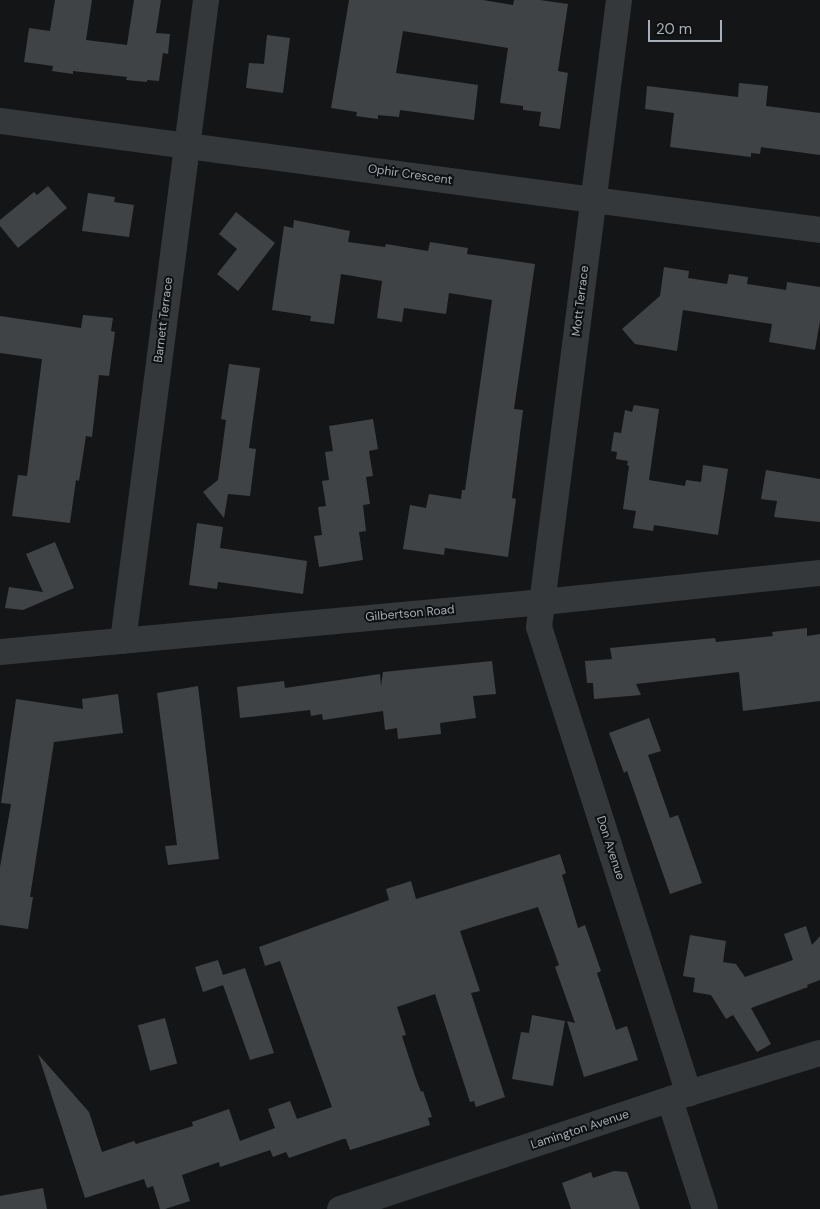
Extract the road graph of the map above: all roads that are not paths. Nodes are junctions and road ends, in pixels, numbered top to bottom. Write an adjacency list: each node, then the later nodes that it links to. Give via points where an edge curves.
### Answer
1 (206, 0): 4 (street, Barnett Terrace)
2 (618, 0): 5 (street, Mott Terrace)
3 (0, 121): 4 (street, Ophir Crescent)
4 (187, 146): 5 (street, Ophir Crescent); 9 (street, Barnett Terrace)
5 (594, 200): 6 (street, Ophir Crescent); 8 (street, Mott Terrace)
6 (820, 230)
7 (820, 573): 8 (street, Gilbertson Road)
8 (543, 602): 9 (street, Gilbertson Road); 12 (street, Don Avenue, via 539,627)
9 (123, 641): 10 (street, Gilbertson Road)
10 (0, 652)
11 (820, 1054): 12 (street, Lamington Avenue)
12 (680, 1097): 13 (street, Lamington Avenue); 14 (street, Don Avenue)
13 (340, 1209)
14 (705, 1209)

